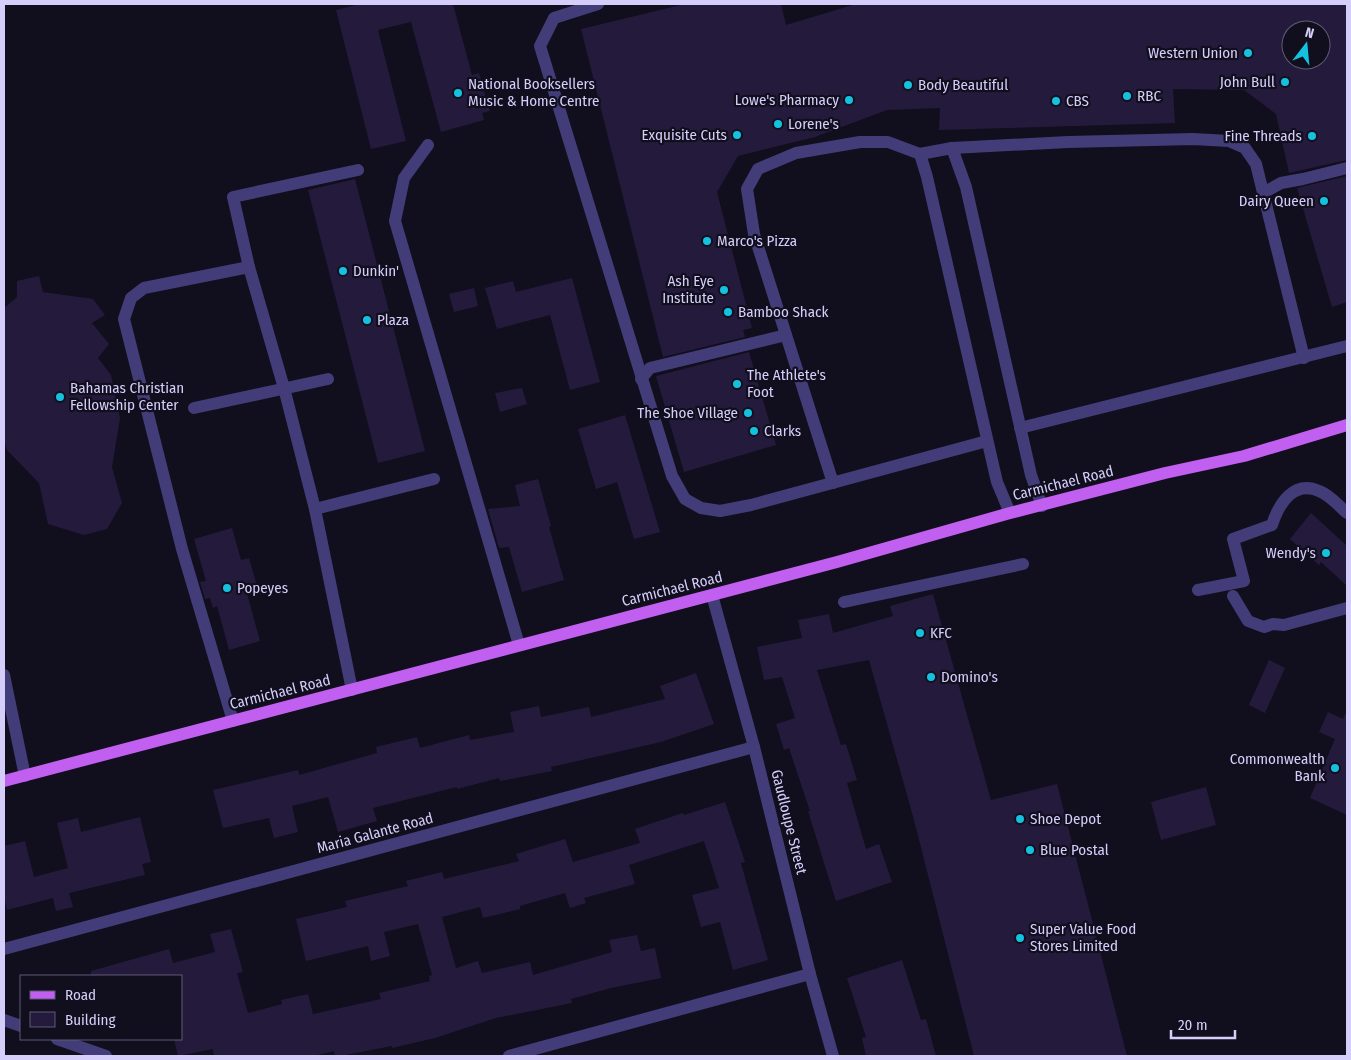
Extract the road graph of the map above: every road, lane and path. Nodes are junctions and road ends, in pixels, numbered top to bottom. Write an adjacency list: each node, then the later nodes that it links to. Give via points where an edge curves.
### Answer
1 (598, 4): 13 (street, via 554,18 540,46)
2 (428, 146): 31 (street, via 404,178 395,221)
3 (952, 148): 4 (street); 7 (street, via 1131,140 1229,141 1245,148 1256,164); 17 (street, via 966,186)
4 (920, 154): 9 (street, via 888,142 860,142 796,153 758,169 747,189 754,234); 18 (street)
5 (1347, 168): 7 (street, via 1281,183)
6 (358, 170): 8 (street, via 233,197)
7 (1263, 193): 11 (street)
8 (248, 267): 14 (street); 34 (street, via 144,288 130,298 124,319 182,549)
9 (786, 335): 13 (street, via 650,368); 20 (street)
10 (1347, 346): 11 (street)
11 (1304, 358): 17 (street)
12 (328, 379): 14 (street)
13 (641, 379): 20 (street, via 672,476 685,499 701,508 720,511)
14 (284, 388): 15 (street); 22 (street)
15 (194, 408)
16 (1347, 425): 21 (main road, Carmichael Road, via 1244,456)
17 (1020, 428): 21 (street)
18 (987, 441): 20 (street); 23 (street, via 997,482)
19 (434, 479): 22 (street)
20 (833, 483)
21 (1042, 506): 23 (main road, Carmichael Road)
22 (315, 509): 33 (street)
23 (1010, 513): 27 (main road, Carmichael Road)
24 (1347, 513): 26 (street, via 1320,491 1309,487 1294,490 1277,508 1272,525 1233,539 1244,581)
25 (1023, 564): 29 (street)
26 (1198, 590)
27 (712, 595): 31 (main road, Carmichael Road); 36 (street, Gaudloupe Street)
28 (1233, 596): 30 (street, via 1248,621 1264,627 1284,625)
29 (844, 602)
30 (1347, 608)
31 (519, 645): 33 (main road, Carmichael Road)
32 (4, 675): 35 (street)
33 (352, 690): 34 (main road, Carmichael Road)
34 (233, 721): 37 (main road, Carmichael Road)
35 (9, 726): 37 (street)
36 (754, 748): 39 (street, Maria Galante Road); 40 (street, Gaudloupe Street)
37 (25, 776): 38 (main road, Carmichael Road)
38 (4, 781)
39 (4, 949)
40 (810, 974): 45 (street); 46 (street, Gaudloupe Street)
41 (4, 1020): 42 (street)
42 (20, 1026)
43 (60, 1040): 44 (street)
44 (106, 1056)
45 (510, 1056)
46 (833, 1056)

